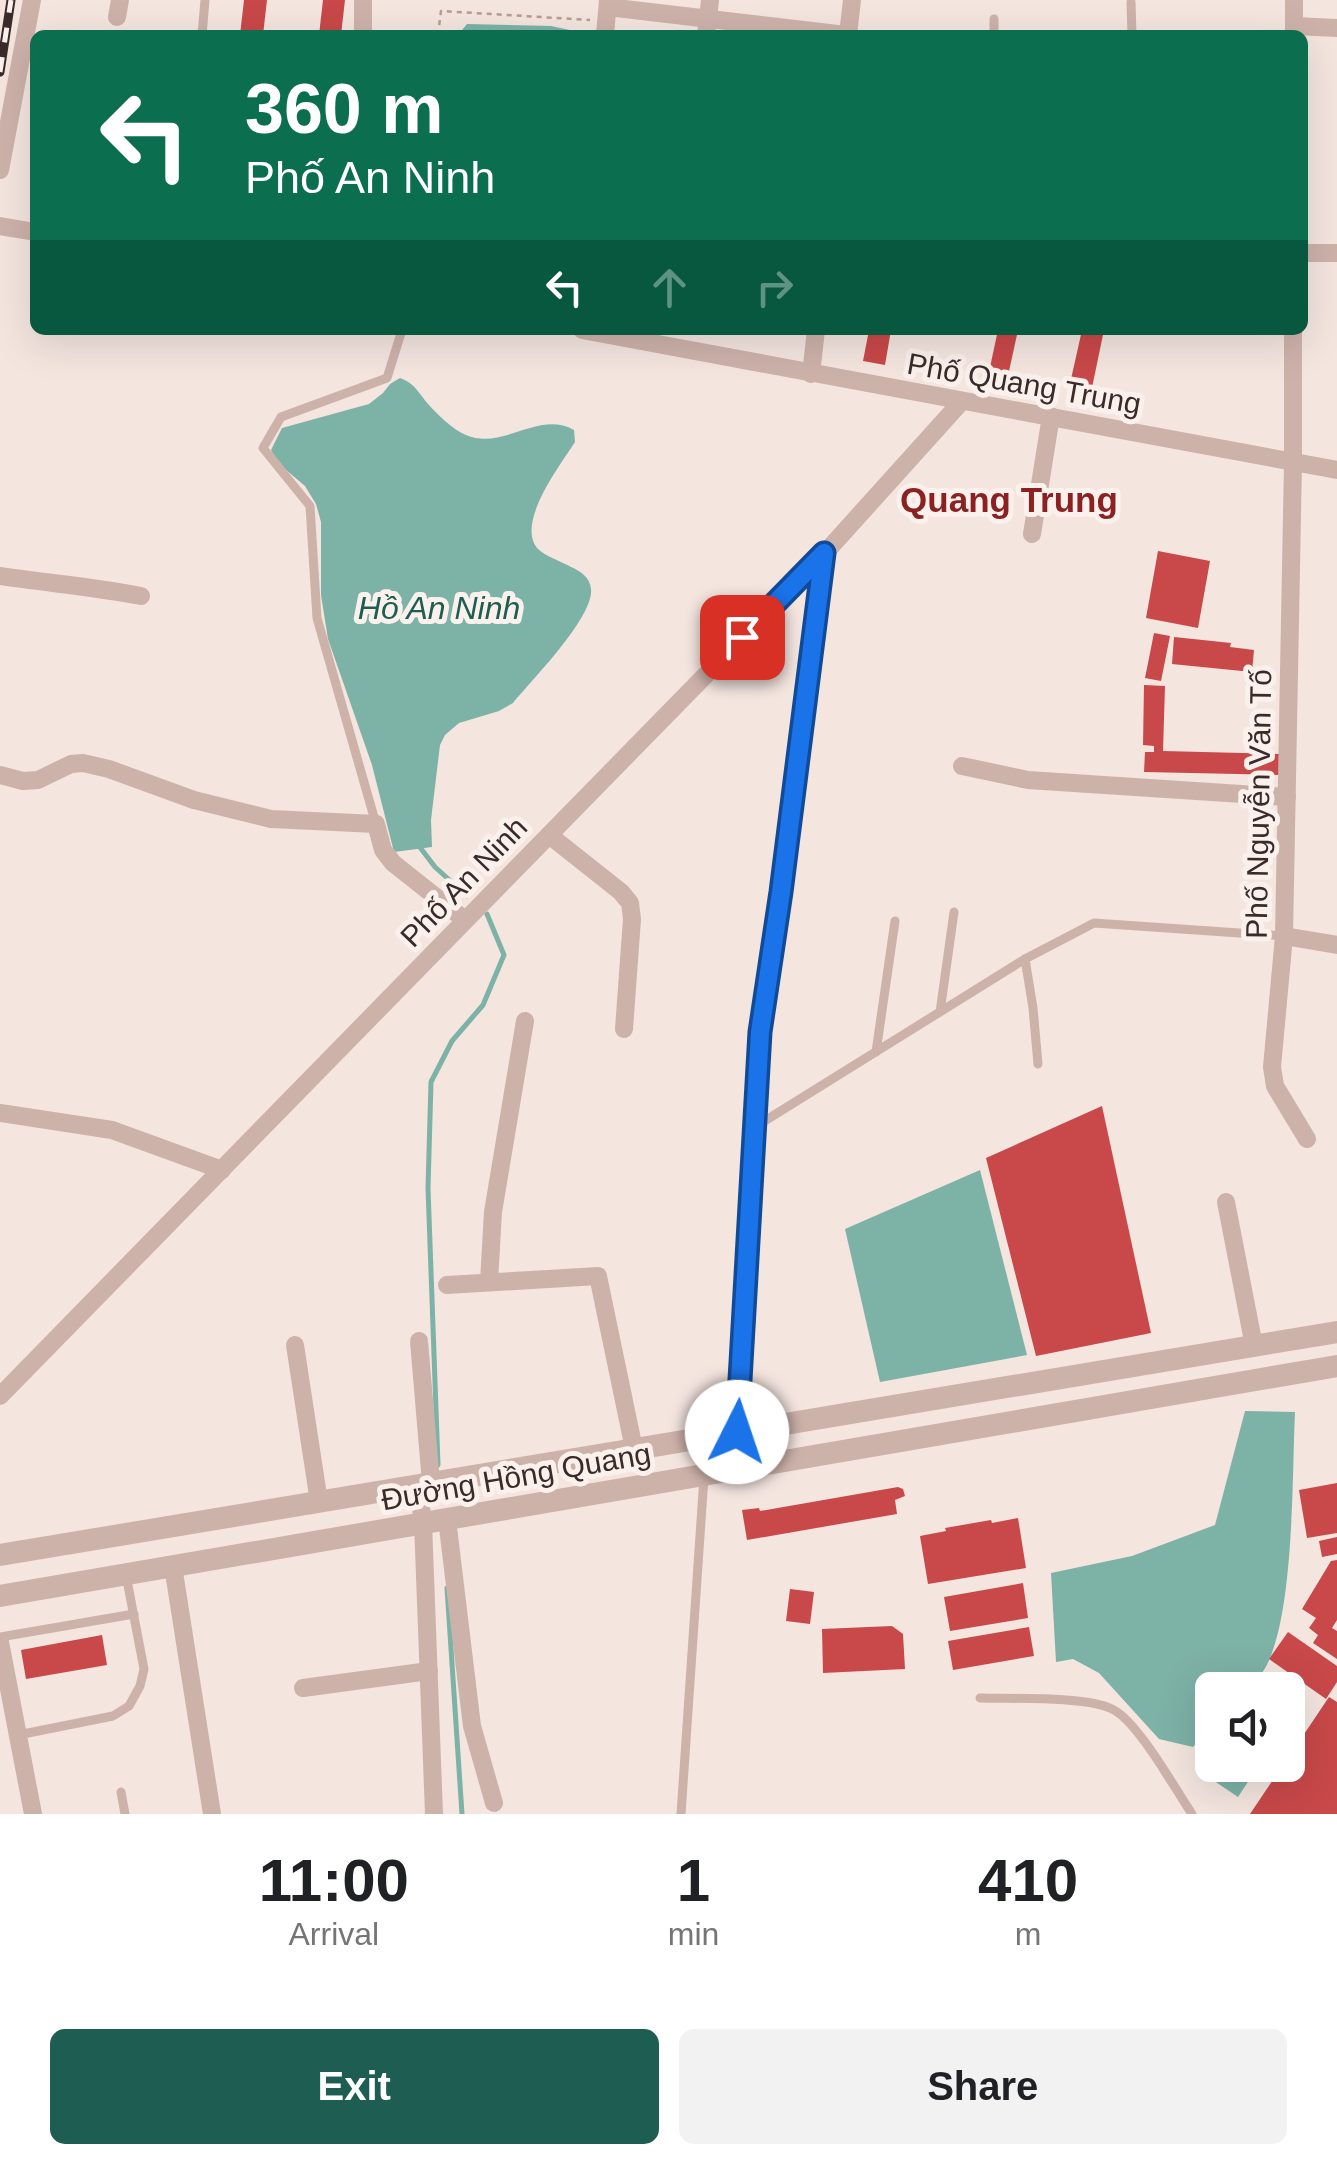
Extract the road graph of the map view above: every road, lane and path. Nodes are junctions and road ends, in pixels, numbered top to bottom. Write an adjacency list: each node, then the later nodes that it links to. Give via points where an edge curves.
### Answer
1 (32, 0): 19 (street)
2 (206, 0): 11 (lane)
3 (363, 0): 12 (street)
4 (852, 0): 15 (street)
5 (1294, 0): 18 (street)
6 (1131, 2): 17 (lane)
7 (607, 16): 8 (street); 13 (path, via 440,11)
8 (708, 18): 14 (street)
9 (994, 19): 16 (lane)
10 (1337, 28): 18 (street)
11 (203, 30)
12 (363, 30)
13 (438, 30)
14 (806, 30)
15 (848, 30)
16 (994, 30)
17 (1132, 30)
18 (1294, 30)
19 (0, 170)
20 (0, 226): 21 (street)
21 (30, 231)
22 (1308, 252): 23 (street)
23 (1337, 253)
24 (400, 335): 40 (lane, via 387,378 281,417 263,448 310,506 317,618)
25 (608, 335): 28 (street, Phố Quang Trung)
26 (815, 335): 28 (street)
27 (1292, 335): 31 (street, Phố Nguyễn Văn Tố)
28 (811, 374): 29 (street, Phố Quang Trung)
29 (962, 401): 30 (street, Phố Quang Trung); 34 (street, Phố An Ninh)
30 (1051, 416): 31 (street, Phố Quang Trung); 33 (street)
31 (1293, 462): 32 (street, Phố Quang Trung); 39 (street, Phố Nguyễn Văn Tố)
32 (1337, 470)
33 (1032, 534)
34 (824, 553): 41 (street, Phố An Ninh); 54 (street, via 760,1032)
35 (0, 576): 36 (street)
36 (142, 596)
37 (962, 766): 39 (street, via 1028,780)
38 (0, 775): 40 (street, via 38,780 83,763 272,820)
39 (1287, 797): 45 (street, Phố Nguyễn Văn Tố)
40 (376, 824): 43 (street, via 392,864)
41 (549, 835): 43 (street, Phố An Ninh); 50 (street, via 630,903)
42 (954, 912): 48 (lane)
43 (466, 920): 56 (street, Phố An Ninh)
44 (895, 921): 51 (lane)
45 (1284, 936): 46 (street); 47 (lane, via 1094,923); 55 (street, Phố Nguyễn Văn Tố, via 1273,1078)
46 (1337, 946)
47 (1025, 959): 48 (lane); 52 (lane)
48 (940, 1012): 51 (lane)
49 (525, 1021): 58 (street, via 493,1212)
50 (624, 1029)
51 (876, 1052): 54 (lane)
52 (1038, 1064)
53 (0, 1113): 56 (street, via 112,1130)
54 (756, 1127): 68 (street)
55 (1307, 1139)
56 (222, 1170): 65 (street, Phố An Ninh)
57 (1226, 1202): 63 (street)
58 (489, 1282): 59 (street); 69 (street, via 598,1276)
59 (447, 1284)
60 (1337, 1332): 63 (street, Đường Hồng Quang)
61 (418, 1340): 72 (street)
62 (295, 1344): 73 (street)
63 (1254, 1346): 66 (street, Đường Hồng Quang)
64 (1337, 1366): 67 (street, Đường Hồng Quang)
65 (0, 1396)
66 (953, 1396): 67 (street); 68 (street, Đường Hồng Quang)
67 (959, 1431): 70 (street, Đường Hồng Quang)
68 (737, 1432): 69 (street, Đường Hồng Quang); 70 (street)
69 (634, 1450): 72 (street, Đường Hồng Quang)
70 (742, 1468): 71 (street, Đường Hồng Quang)
71 (704, 1475): 74 (street, Đường Hồng Quang); 91 (lane)
72 (424, 1484): 73 (street, Đường Hồng Quang); 74 (street)
73 (318, 1502): 75 (street, Đường Hồng Quang)
74 (435, 1521): 76 (street, Đường Hồng Quang); 81 (street); 86 (street, via 472,1726)
75 (0, 1555)
76 (173, 1566): 77 (street, Đường Hồng Quang); 89 (street)
77 (126, 1574): 78 (street, Đường Hồng Quang); 79 (lane)
78 (0, 1596)
79 (134, 1614): 80 (lane); 84 (lane, via 144,1669 128,1706 113,1716)
80 (0, 1640): 84 (street)
81 (428, 1671): 82 (street); 90 (street)
82 (303, 1688)
83 (980, 1698): 92 (lane, via 1113,1709)
84 (18, 1734): 87 (street)
85 (121, 1792): 88 (lane)
86 (494, 1804)
87 (33, 1814)
88 (125, 1814)
89 (212, 1814)
90 (434, 1814)
91 (681, 1814)
92 (1192, 1814)

